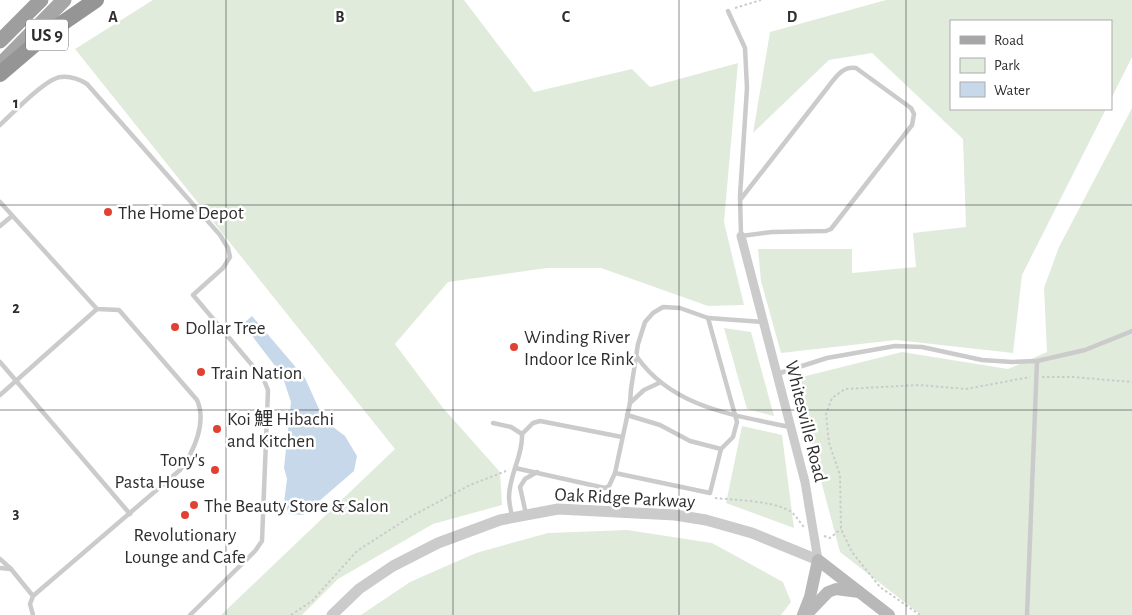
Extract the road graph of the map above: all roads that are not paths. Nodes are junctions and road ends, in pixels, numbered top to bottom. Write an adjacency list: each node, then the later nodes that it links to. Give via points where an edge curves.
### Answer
1 (41, 0): 5 (highway, US 9)
2 (64, 0): 6 (main road)
3 (96, 0): 7 (highway, US 9, via 48,33)
4 (728, 11): 9 (lane, via 744,48 747,88)
5 (0, 41)
6 (0, 65)
7 (0, 74)
8 (0, 125): 46 (lane, via 46,83 59,76 78,79 87,84 228,248 230,257 223,268 193,295 263,378 268,390 262,541)
9 (740, 200): 13 (lane); 13 (lane, via 840,71 856,68 911,108 914,114 912,125 831,229)
10 (0, 202): 11 (lane)
11 (12, 216): 12 (lane); 14 (lane)
12 (0, 226)
13 (741, 236): 16 (street, Whitesville Road)
14 (97, 309): 22 (lane); 36 (lane, via 119,310 200,407 198,435 190,457 180,470)
15 (708, 318): 16 (lane); 18 (lane, via 680,308 663,307 645,322); 27 (lane)
16 (763, 322): 21 (street, Whitesville Road)
17 (1132, 331): 19 (lane, via 1085,350)
18 (637, 357): 23 (lane); 25 (lane)
19 (1037, 361): 21 (lane, via 982,360 922,347 895,346 827,358); 50 (lane)
20 (0, 362): 22 (lane)
21 (777, 374): 29 (street, Whitesville Road)
22 (16, 381): 24 (lane); 36 (lane)
23 (659, 383): 25 (lane, via 638,394); 27 (lane, via 686,399)
24 (0, 395)
25 (630, 403): 26 (lane)
26 (627, 415): 31 (lane); 32 (lane, via 660,425 690,441)
27 (734, 415): 29 (lane); 32 (lane, via 737,422 733,437)
28 (492, 423): 30 (lane, via 511,427)
29 (790, 427): 40 (street, Whitesville Road, via 805,482)
30 (522, 434): 31 (lane, via 532,423 540,421); 33 (lane)
31 (622, 437): 35 (lane)
32 (721, 449): 35 (lane, via 710,493)
33 (515, 468): 34 (lane); 38 (lane, via 509,496)
34 (537, 472): 35 (lane, via 605,488); 37 (lane, via 525,479 520,487)
35 (615, 473)
36 (130, 514): 44 (lane)
37 (527, 515): 38 (street, Oak Ridge Parkway); 40 (street, Oak Ridge Parkway, via 558,509 675,515 752,533)
38 (512, 518): 47 (street, Oak Ridge Parkway, via 438,543 393,566 359,589)
39 (0, 560): 42 (lane)
40 (818, 560): 43 (main road, Oak Ridge Parkway); 48 (main road, Whitesville Road)
41 (0, 568): 42 (lane)
42 (11, 569): 44 (lane)
43 (858, 592): 48 (main road, via 836,589 828,592); 49 (main road, Oak Ridge Parkway)
44 (33, 596): 45 (lane, via 30,604)
45 (33, 615)
46 (190, 615)
47 (332, 615)
48 (804, 615)
49 (888, 615)
50 (1028, 615)

